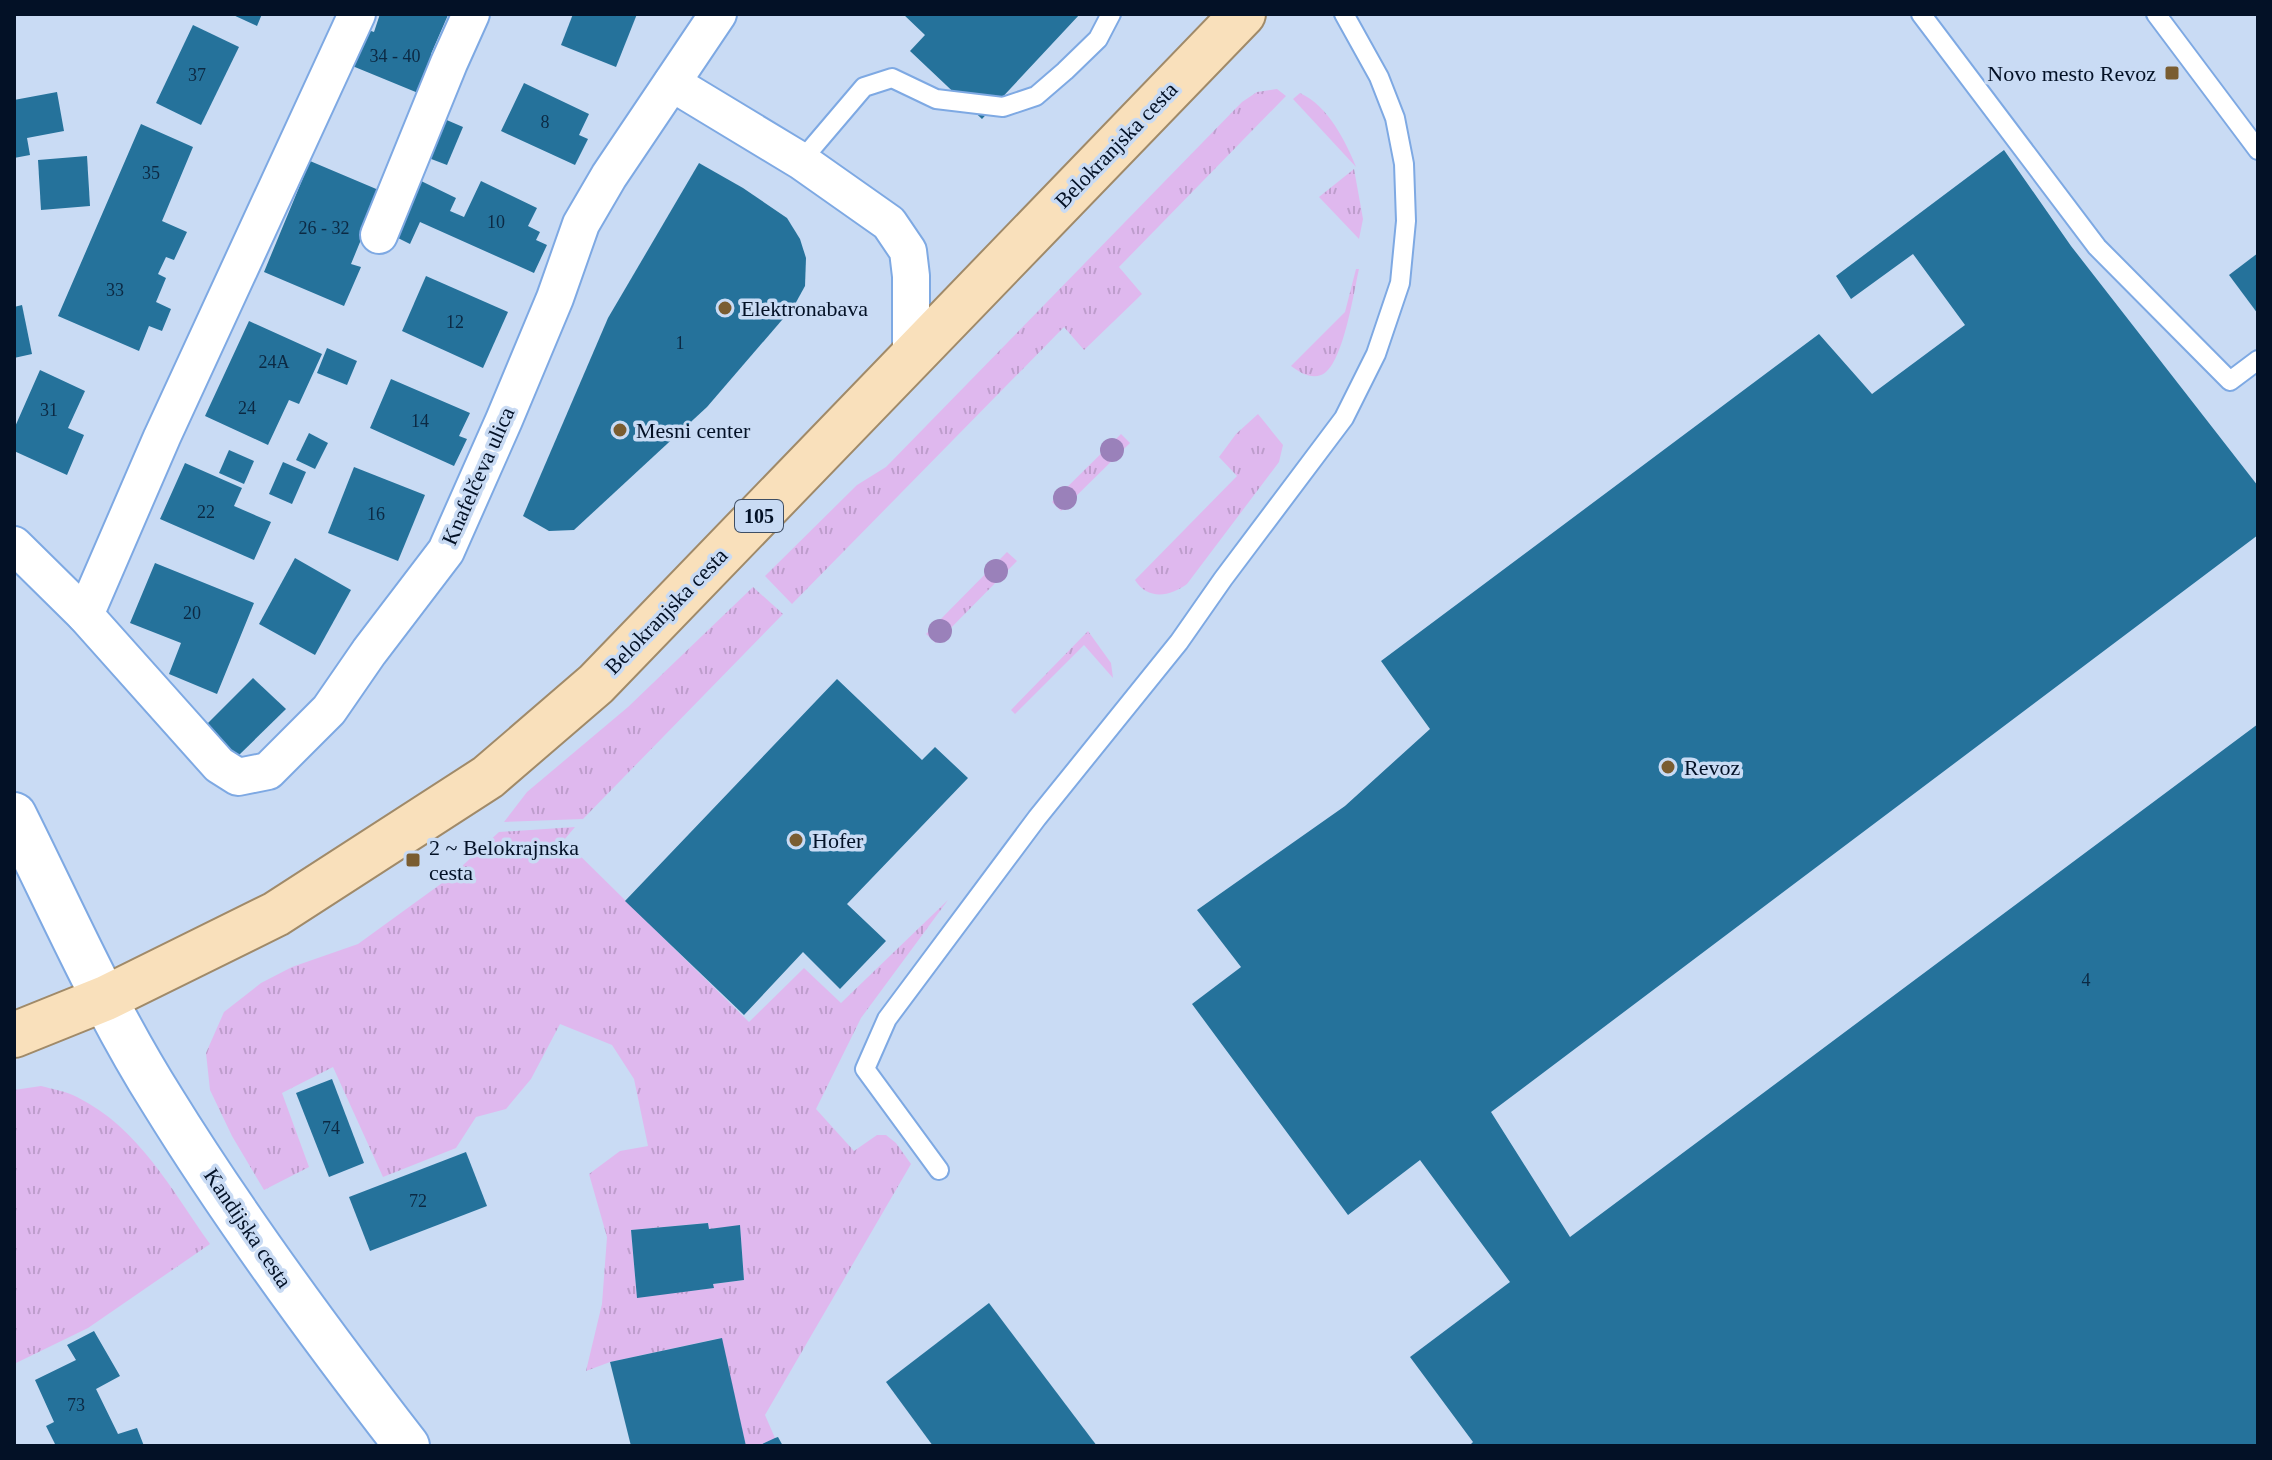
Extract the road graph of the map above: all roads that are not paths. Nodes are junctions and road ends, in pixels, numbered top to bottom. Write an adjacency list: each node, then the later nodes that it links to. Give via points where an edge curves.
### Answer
1 (357, 14): 16 (street)
2 (471, 14): 12 (street)
3 (718, 14): 9 (street, Knafelčeva ulica)
4 (1111, 14): 11 (lane, via 1098,39 1036,96 1003,107 936,99 892,78 864,87)
5 (1243, 14): 13 (main road, Belokranjska cesta / 105)
6 (1344, 14): 20 (lane, via 1379,77 1395,118 1404,164 1400,283 1376,354 1344,418 1179,642 1037,818 887,1019 865,1069)
7 (1921, 14): 14 (lane, via 2097,247 2230,381)
8 (2156, 14): 10 (lane)
9 (672, 83): 11 (street); 16 (street, Knafelčeva ulica, via 581,224 555,298 446,551 329,710 268,771 238,777 219,765)
10 (2258, 150)
11 (801, 161): 13 (street, via 889,223 908,251)
12 (379, 235)
13 (911, 359): 18 (main road, Belokranjska cesta / 105, via 596,684 488,777 276,914)
14 (2258, 360)
15 (14, 545): 16 (street, Knafelčeva ulica)
16 (85, 615)
17 (14, 815): 18 (main road, Kandijska cesta)
18 (106, 998): 19 (main road, 105); 21 (main road, Kandijska cesta, via 161,1100 254,1240)
19 (14, 1035)
20 (939, 1170)
21 (407, 1446)

